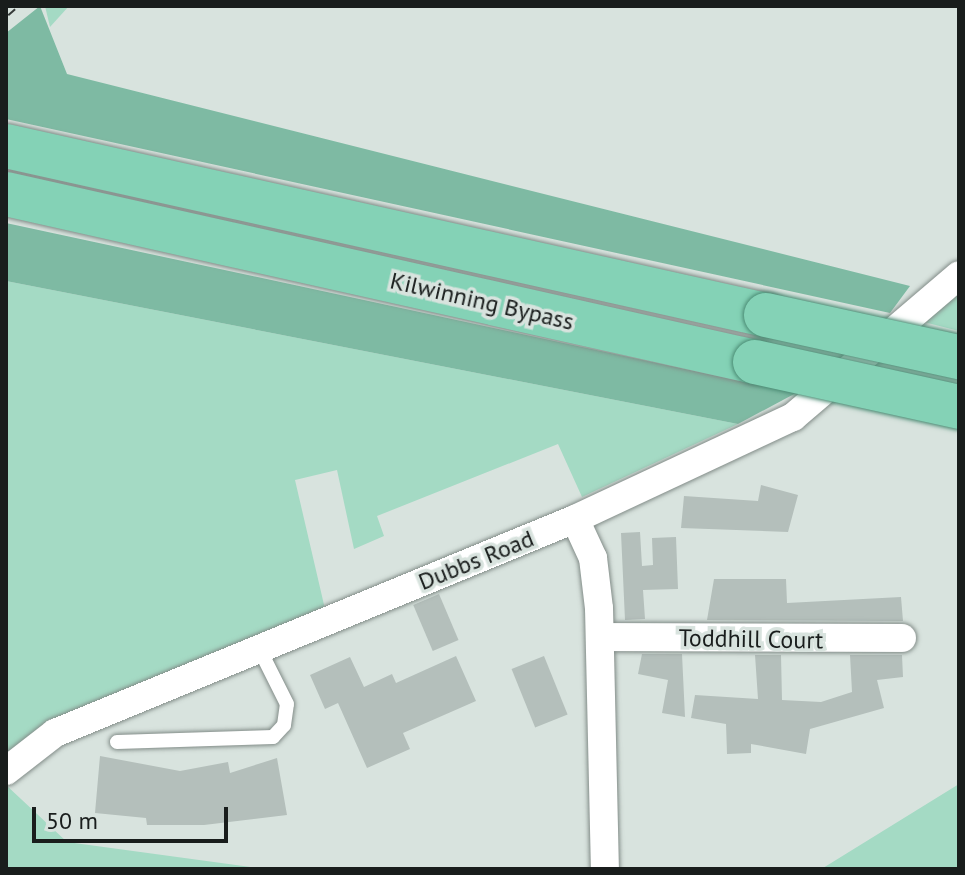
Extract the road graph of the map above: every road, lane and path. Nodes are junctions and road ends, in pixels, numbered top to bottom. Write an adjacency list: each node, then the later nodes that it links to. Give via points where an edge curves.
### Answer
1 (6, 146): 4 (highway, Kilwinning Bypass, bridge)
2 (6, 194): 5 (highway, Kilwinning Bypass, bridge)
3 (959, 275): 6 (street, Dubbs Road, via 793,417)
4 (959, 357)
5 (959, 407)
6 (575, 519): 7 (street, via 593,558); 9 (street, Dubbs Road)
7 (601, 637): 8 (street, Toddhill Court); 12 (street)
8 (902, 638)
9 (260, 650): 10 (lane, via 287,704 284,725 273,737); 11 (street, Dubbs Road, via 55,733)
10 (117, 742)
11 (6, 771)
12 (605, 869)

